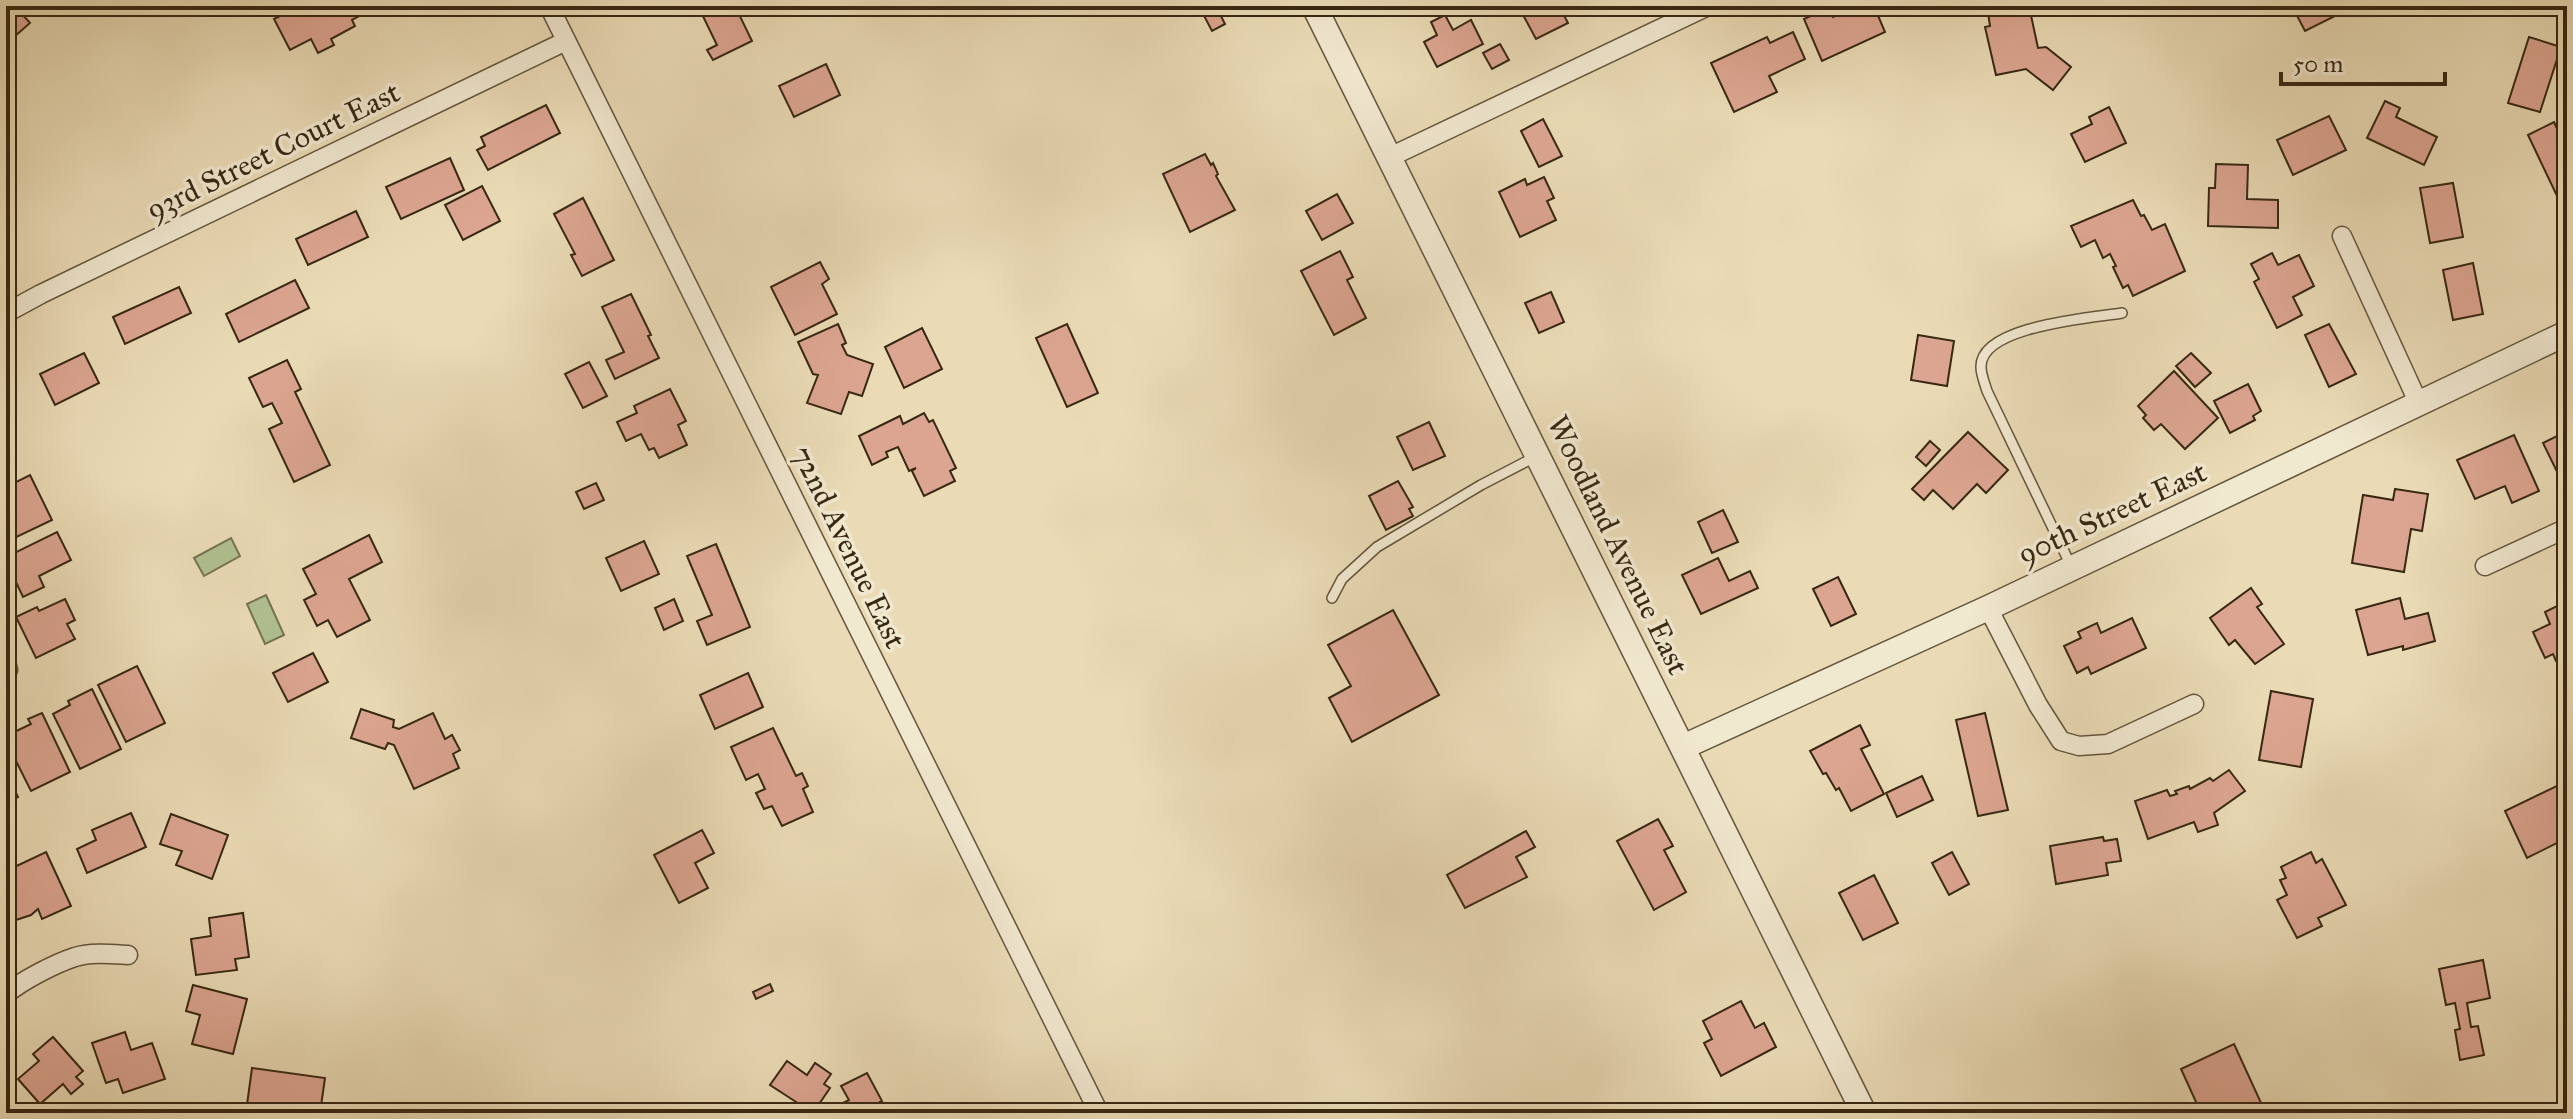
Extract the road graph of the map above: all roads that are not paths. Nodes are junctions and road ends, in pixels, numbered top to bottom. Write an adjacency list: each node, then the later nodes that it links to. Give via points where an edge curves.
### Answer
1 (549, 6): 4 (street, 72nd Avenue East)
2 (1314, 6): 5 (street, Woodland Avenue East)
3 (1708, 6): 5 (street)
4 (566, 41): 7 (street, 93rd Street Court East); 23 (street, 72nd Avenue East)
5 (1390, 157): 11 (street, Woodland Avenue East)
6 (2342, 236): 10 (street)
7 (6, 313)
8 (2122, 313): 14 (lane, via 2004,336 1988,347 1980,365 1987,391)
9 (2567, 333): 10 (street, 90th Street East)
10 (2419, 404): 14 (street, 90th Street East)
11 (1538, 456): 15 (lane, via 1377,547 1342,579); 20 (street, Woodland Avenue East)
12 (2567, 528): 13 (street)
13 (2485, 566)
14 (2072, 568): 16 (street, 90th Street East)
15 (1332, 598)
16 (1988, 608): 19 (street, via 2061,741 2108,744); 20 (street, 90th Street East)
17 (6, 662): 18 (street)
18 (6, 674)
19 (2194, 704)
20 (1683, 747): 24 (street, Woodland Avenue East)
21 (128, 955): 22 (street, via 76,957)
22 (6, 994)
23 (1099, 1113)
24 (1864, 1113)

